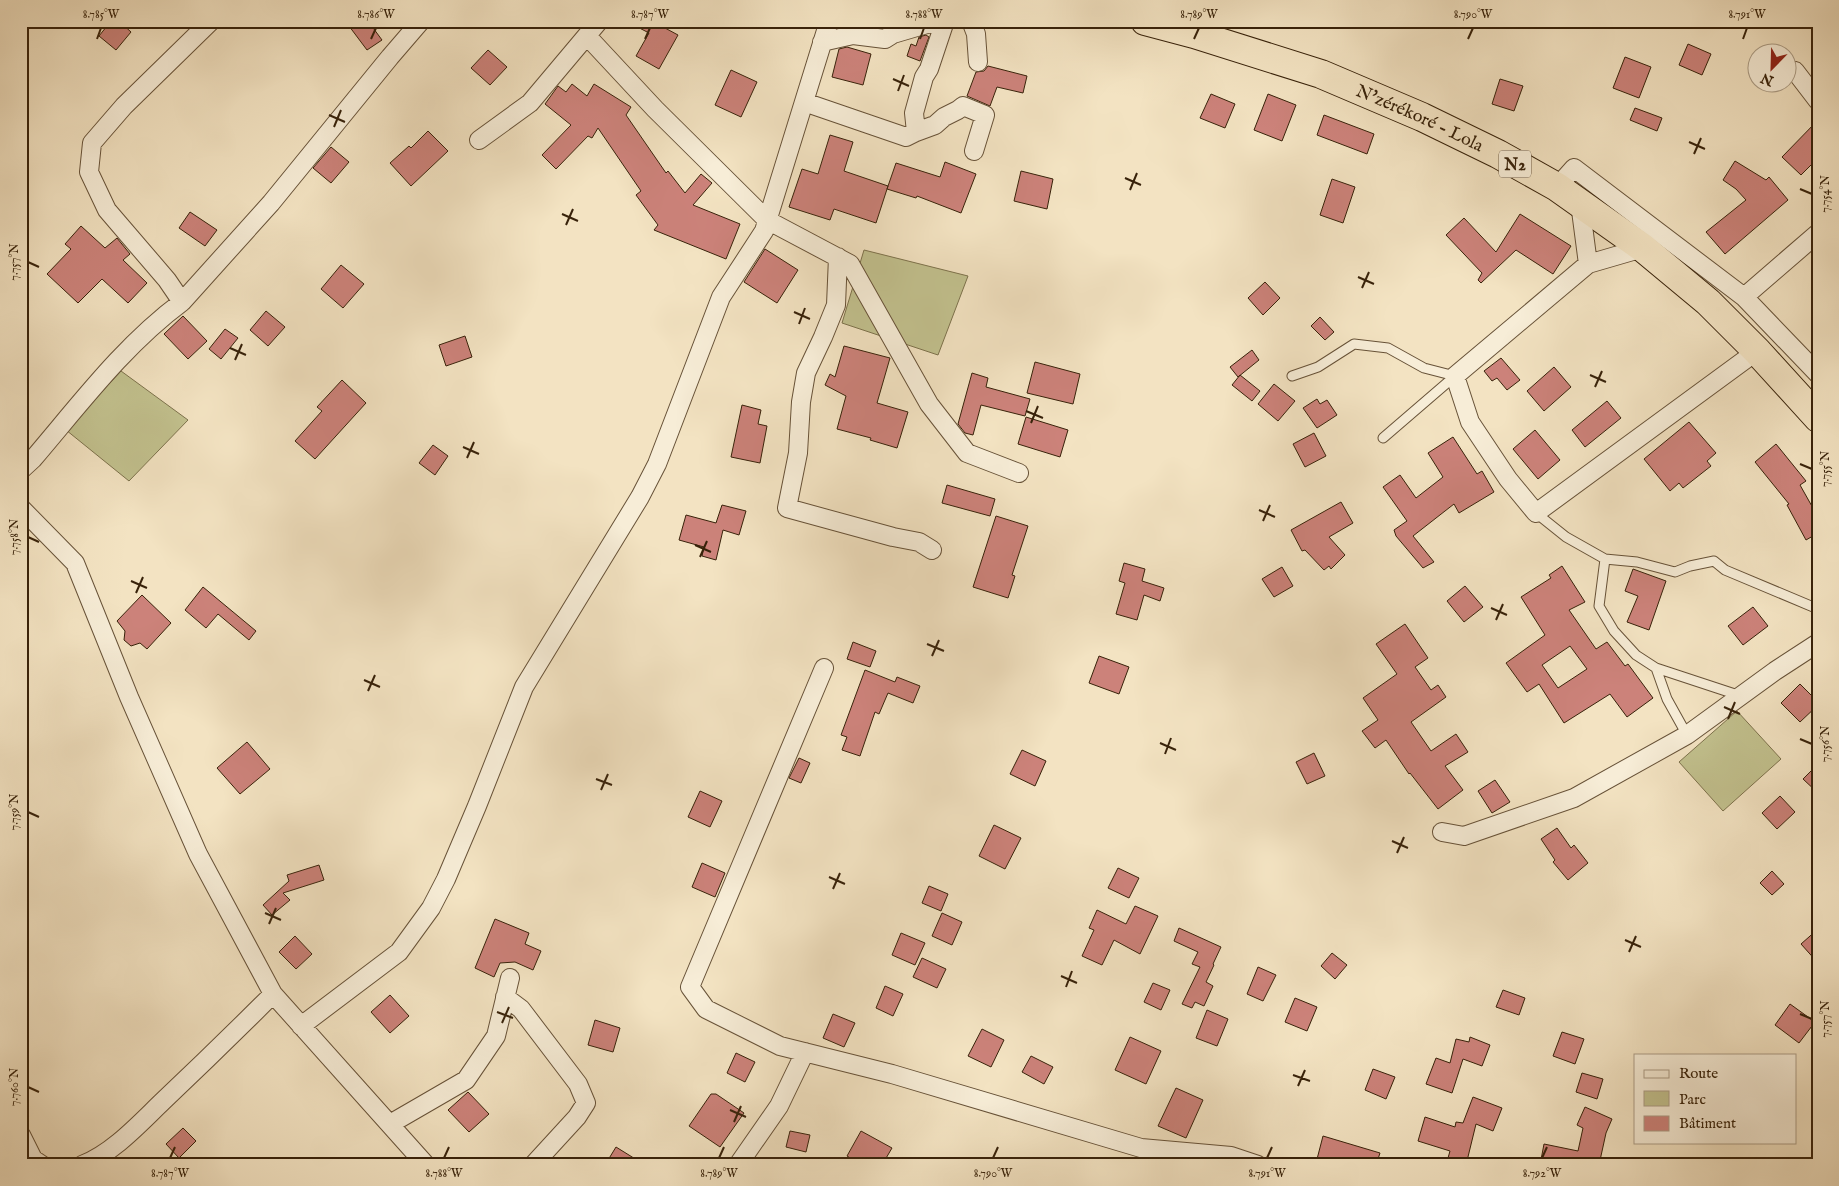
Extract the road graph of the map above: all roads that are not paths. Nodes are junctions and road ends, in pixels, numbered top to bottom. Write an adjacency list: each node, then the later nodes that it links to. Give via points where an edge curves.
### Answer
1 (211, 21): 27 (street, via 124,106 92,143 89,172 107,210)
2 (422, 21): 27 (street, via 271,202)
3 (599, 21): 10 (street)
4 (829, 21): 11 (street)
5 (937, 21): 11 (street, via 885,39 853,35)
6 (945, 21): 16 (street, via 914,113)
7 (971, 21): 12 (street, via 976,34)
8 (1145, 21): 9 (highway, N'zérékoré - Lola / N2)
9 (1194, 28): 19 (highway, N'zérékoré - Lola / N2, via 1330,78 1422,117)
10 (587, 36): 17 (street, via 530,103); 21 (street)
11 (822, 42): 15 (street)
12 (978, 62)
13 (1796, 72): 14 (street)
14 (1818, 101)
15 (804, 102): 16 (street, via 906,137); 21 (street)
16 (916, 132): 18 (street, via 935,125 962,106 985,115)
17 (479, 140)
18 (974, 151)
19 (1557, 187): 20 (highway, N'zérékoré - Lola / N2); 26 (street, via 1574,168)
20 (1580, 203): 23 (highway, N'zérékoré - Lola / N2); 25 (street)
21 (767, 220): 24 (street); 50 (street, via 764,231 721,297 657,464 640,497 524,687 478,806 431,908 399,952)
22 (1818, 233): 26 (street)
23 (1643, 248): 25 (street); 28 (highway, N'zérékoré - Lola / N2, via 1708,302)
24 (838, 257): 35 (street, via 850,264 929,404 967,453); 38 (street, via 836,304 806,372 798,454 787,508 919,542)
25 (1588, 264): 31 (street)
26 (1744, 297): 29 (street)
27 (182, 302): 34 (street, via 130,347)
28 (1757, 351): 32 (highway, N'zérékoré - Lola / N2); 37 (street)
29 (1818, 374)
30 (1292, 376): 31 (lane, via 1318,368 1354,344 1388,348 1424,368)
31 (1455, 376): 33 (lane); 37 (street, via 1470,422 1508,479)
32 (1818, 418)
33 (1383, 438)
34 (21, 470)
35 (1019, 473)
36 (21, 508): 48 (street, via 75,564 198,854)
37 (1536, 512): 39 (lane, via 1566,537)
38 (932, 550)
39 (1605, 559): 40 (lane, via 1637,562 1675,572 1714,561 1726,570); 43 (lane, via 1599,606 1614,632 1636,655)
40 (1818, 609)
41 (1818, 643): 44 (street)
42 (824, 668): 51 (street, via 690,987 706,1009 780,1046)
43 (1656, 668): 44 (lane); 45 (lane, via 1667,699)
44 (1741, 696): 45 (street)
45 (1687, 735): 46 (street, via 1574,798 1464,836)
46 (1442, 832)
47 (510, 978): 49 (street)
48 (273, 994): 50 (street); 55 (street, via 125,1138)
49 (505, 997): 52 (street, via 496,1036 466,1080); 57 (street, via 521,1009 578,1084 586,1102 577,1117)
50 (301, 1026): 52 (street)
51 (805, 1052): 58 (street, via 780,1106); 59 (street, via 892,1074 1141,1148 1230,1156)
52 (390, 1124): 56 (street)
53 (21, 1135): 54 (street, via 33,1159)
54 (42, 1165)
55 (82, 1165)
56 (426, 1165)
57 (533, 1165)
58 (738, 1165)
59 (1258, 1165)

